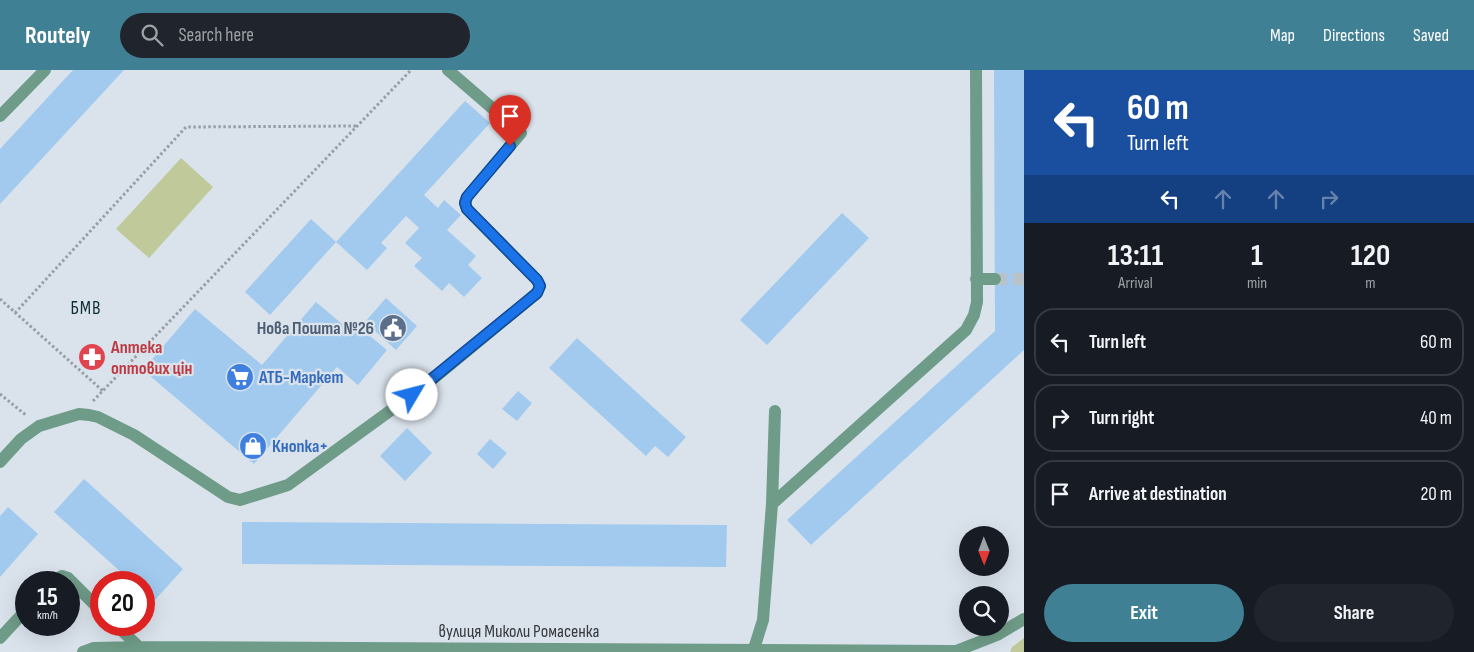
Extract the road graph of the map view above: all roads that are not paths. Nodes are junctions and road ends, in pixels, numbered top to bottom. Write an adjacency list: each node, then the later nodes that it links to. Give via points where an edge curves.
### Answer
1 (45, 70): 4 (street)
2 (448, 70): 8 (street, via 521,133 465,203 467,209 537,280 540,286 537,293 427,384 288,485 240,500 228,498 134,435 98,417 79,414 39,426 21,439)
3 (976, 70): 5 (street)
4 (0, 116)
5 (976, 279): 6 (street); 9 (street, via 977,302 966,330)
6 (995, 279)
7 (775, 411): 9 (street)
8 (0, 462)
9 (772, 504): 19 (street, via 763,620)
10 (80, 590): 11 (street)
11 (90, 600)
12 (1024, 619): 20 (street, via 997,635)
13 (15, 622): 15 (street)
14 (128, 636): 16 (street)
15 (0, 638)
16 (139, 647): 17 (street, вулиця Миколи Ромасенка); 21 (street, вулиця Миколи Ромасенка, via 94,648)
17 (301, 650): 18 (street, вулиця Миколи Ромасенка)
18 (531, 650): 19 (street, вулиця Миколи Ромасенка)
19 (753, 651): 20 (street, вулиця Миколи Ромасенка)
20 (956, 651)
21 (84, 652)

